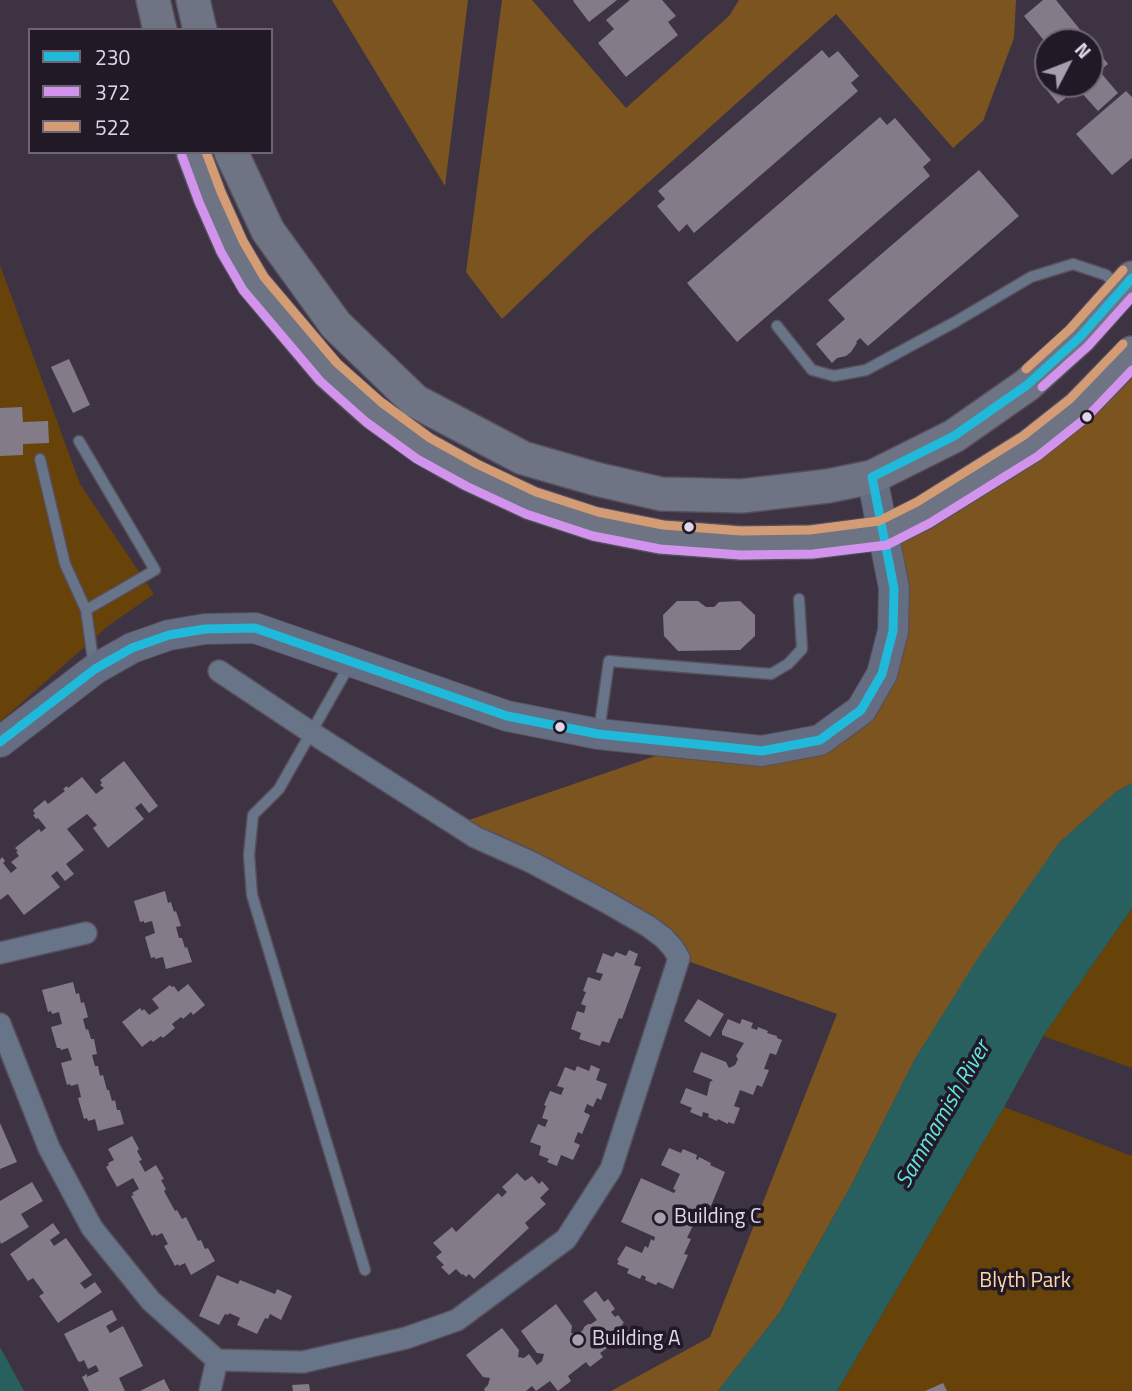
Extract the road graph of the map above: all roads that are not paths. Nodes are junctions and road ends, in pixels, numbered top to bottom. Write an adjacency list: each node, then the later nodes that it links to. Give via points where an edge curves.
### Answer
1 (153, 0): 3 (main road)
2 (193, 0): 4 (main road)
3 (160, 28)
4 (200, 28)
5 (195, 154): 13 (main road, via 232,247 254,284 328,372 373,412 471,475 531,503 595,524 661,537 811,542)
6 (233, 154): 12 (main road, via 268,231 336,325 415,401 523,458 661,494 742,496)
7 (1127, 284): 8 (lane, via 1073,264 1031,277 866,370 834,376 812,370); 12 (main road, via 1079,338 1027,385 954,436)
8 (777, 326)
9 (1132, 353): 13 (main road, via 1078,408 1030,446)
10 (79, 441): 15 (lane, via 155,570)
11 (40, 459): 15 (lane, via 65,564)
12 (872, 477): 13 (main road)
13 (883, 533): 20 (main road, via 894,588 893,631 882,674 861,710 820,740 762,751)
14 (799, 599): 20 (lane, via 802,649 771,674 609,661)
15 (86, 610): 17 (lane)
16 (351, 662): 17 (main road, via 255,628 205,629 132,648); 19 (lane); 20 (main road, via 507,716)
17 (95, 669): 21 (main road)
18 (219, 671): 19 (street)
19 (312, 733): 25 (lane, via 279,789 253,815 252,895); 26 (street, via 475,837 648,926 679,958 611,1169 566,1238 457,1320 406,1338 303,1362)
20 (598, 734)
21 (0, 742)
22 (86, 933): 23 (street)
23 (0, 953)
24 (0, 1024): 26 (street, via 49,1148 92,1228 150,1301)
25 (365, 1270)
26 (217, 1360): 27 (street)
27 (211, 1391)

